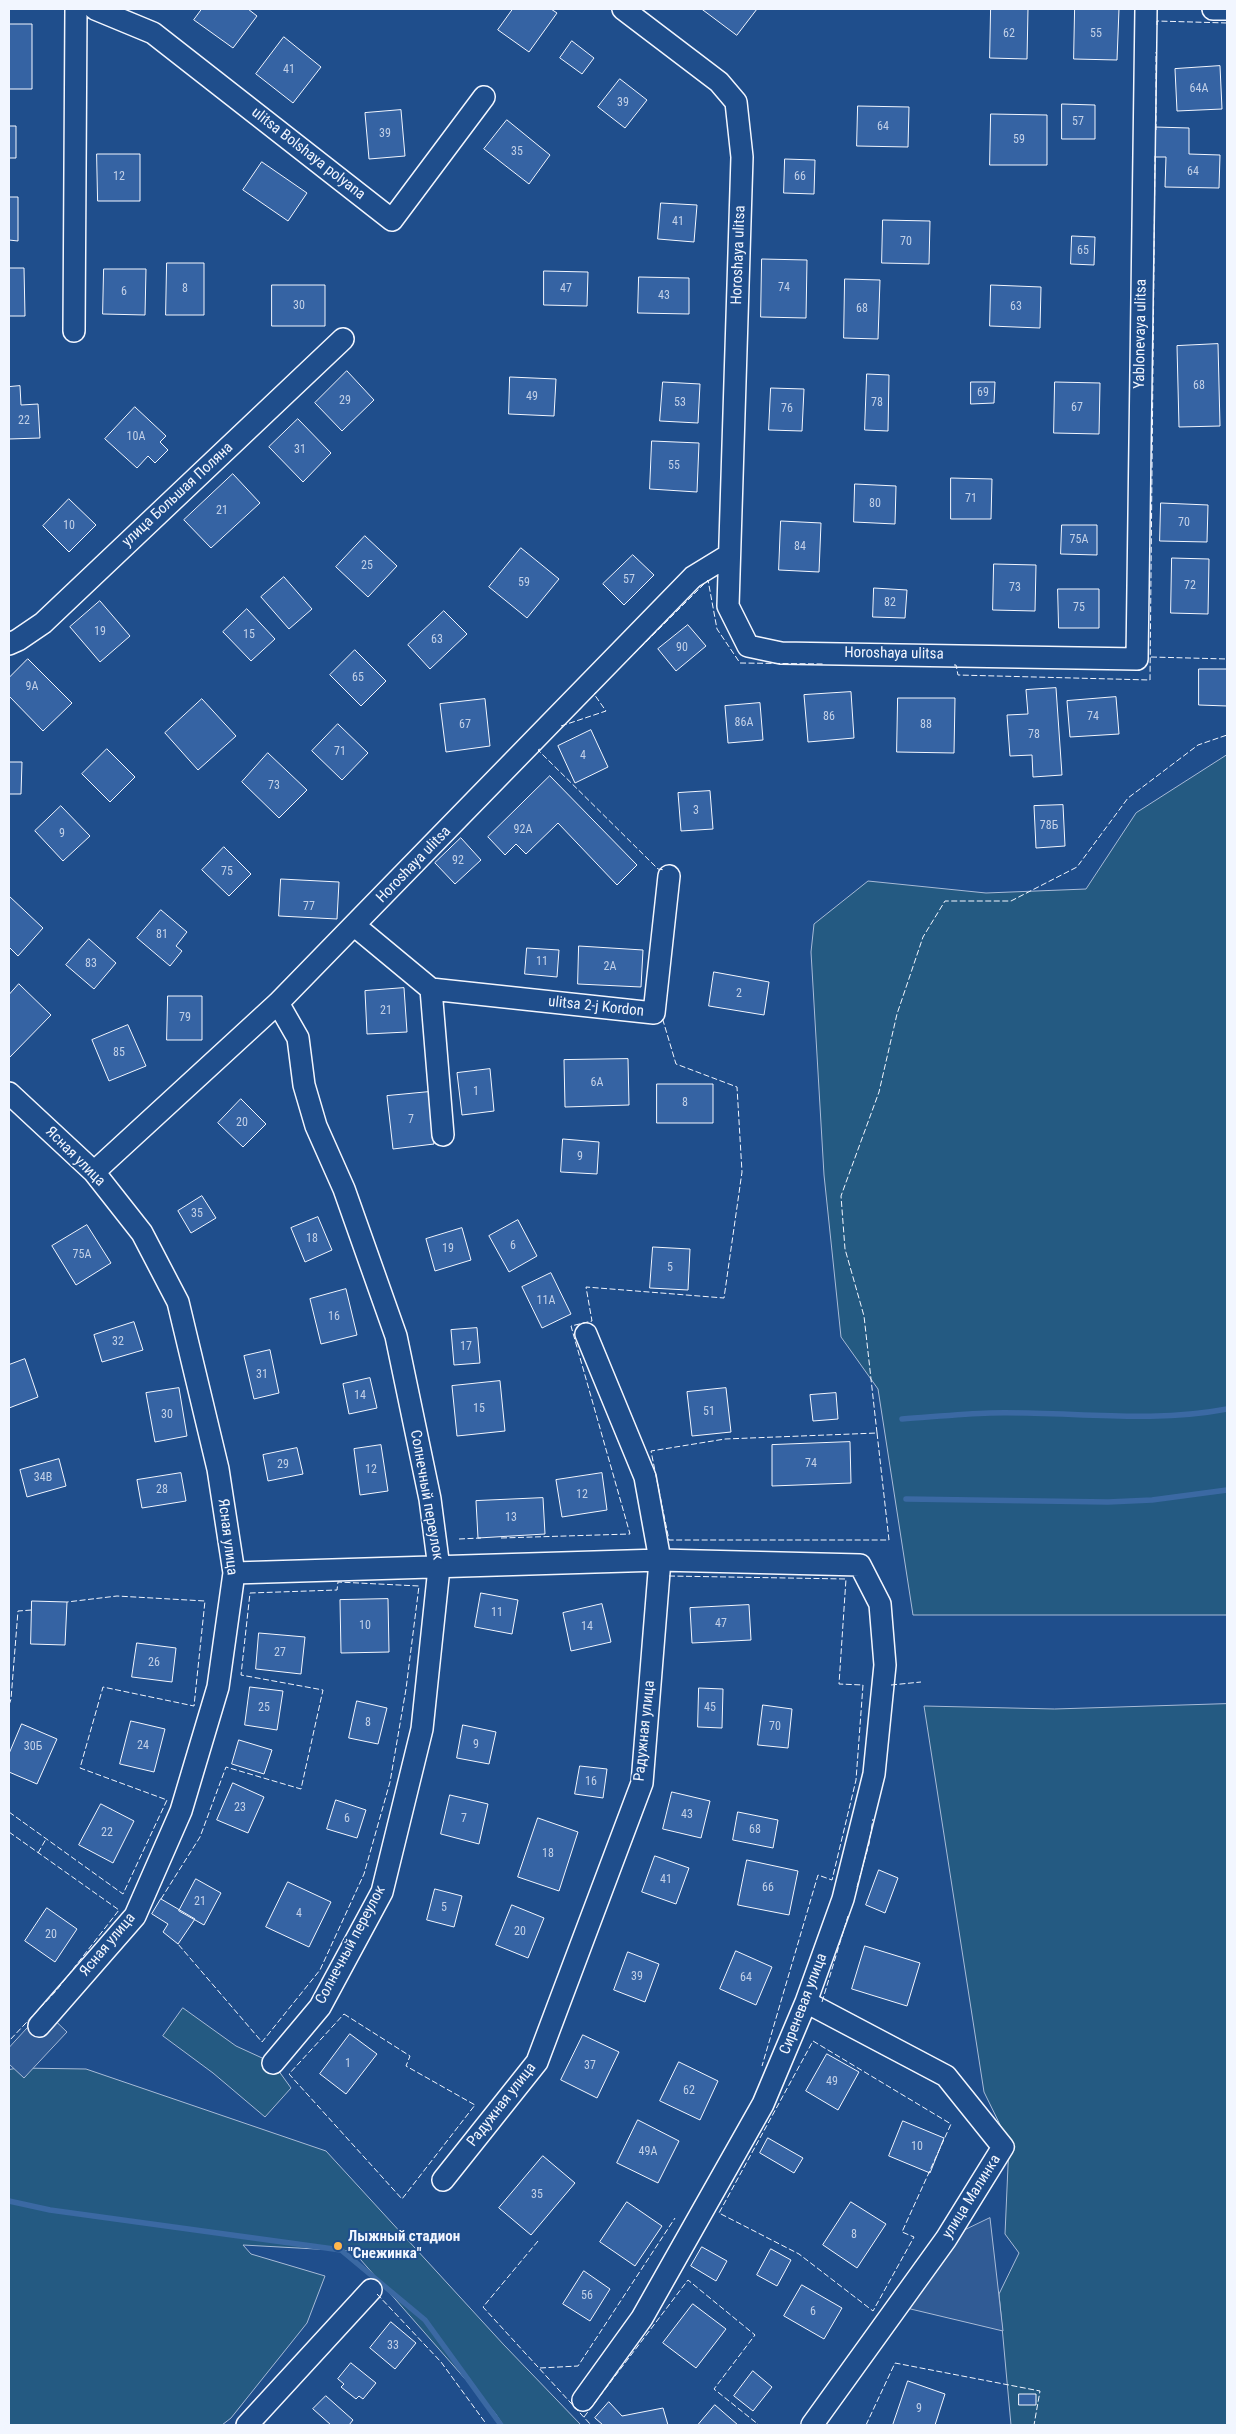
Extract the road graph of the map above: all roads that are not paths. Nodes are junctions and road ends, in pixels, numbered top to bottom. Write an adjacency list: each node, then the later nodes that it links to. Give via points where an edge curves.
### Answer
1 (76, 9): 8 (street)
2 (95, 9): 7 (street, ulitsa Bolshaya polyana, via 153,33 392,220)
3 (623, 9): 10 (street, Horoshaya ulitsa, via 719,82 736,102 742,157)
4 (1146, 9): 12 (street, Yablonevaya ulitsa)
5 (1213, 9): 6 (street)
6 (1227, 9)
7 (484, 97)
8 (74, 331)
9 (343, 339): 11 (street, улица Большая Поляна, via 43,623)
10 (729, 555): 12 (street, Horoshaya ulitsa, via 728,606 748,646 781,652); 14 (street, Horoshaya ulitsa, via 693,576)
11 (9, 644)
12 (1137, 659)
13 (668, 876): 15 (street, ulitsa 2-j Kordon, via 654,1013)
14 (355, 926): 15 (street); 16 (street, Horoshaya ulitsa)
15 (431, 988): 18 (street)
16 (278, 1003): 19 (street, Horoshaya ulitsa); 22 (street, Солнечный переулок, via 298,1038 304,1085 316,1126 344,1189 396,1336 430,1499)
17 (9, 1093): 19 (street, Ясная улица)
18 (443, 1135)
19 (94, 1172): 23 (street, Ясная улица, via 142,1233 178,1302 218,1470)
20 (586, 1334): 21 (street, Радужная улица, via 646,1477)
21 (660, 1560): 22 (street); 24 (street, Сиреневая улица, via 860,1564 880,1604 884,1665 874,1774 843,1899); 27 (street, Радужная улица, via 642,1783 537,2062)
22 (439, 1568): 23 (street); 26 (street, Солнечный переулок, via 422,1729 382,1892 320,2007)
23 (234, 1573): 25 (street, Ясная улица, via 218,1687 181,1811 135,1916)
24 (806, 2002): 29 (street, Сиреневая улица, via 763,2104 642,2318); 31 (street, улица Малинка, via 946,2076 1003,2147 946,2239)
25 (39, 2026)
26 (273, 2063)
27 (442, 2180)
28 (372, 2290): 30 (street)
29 (583, 2400)
30 (248, 2425)
31 (812, 2425)

